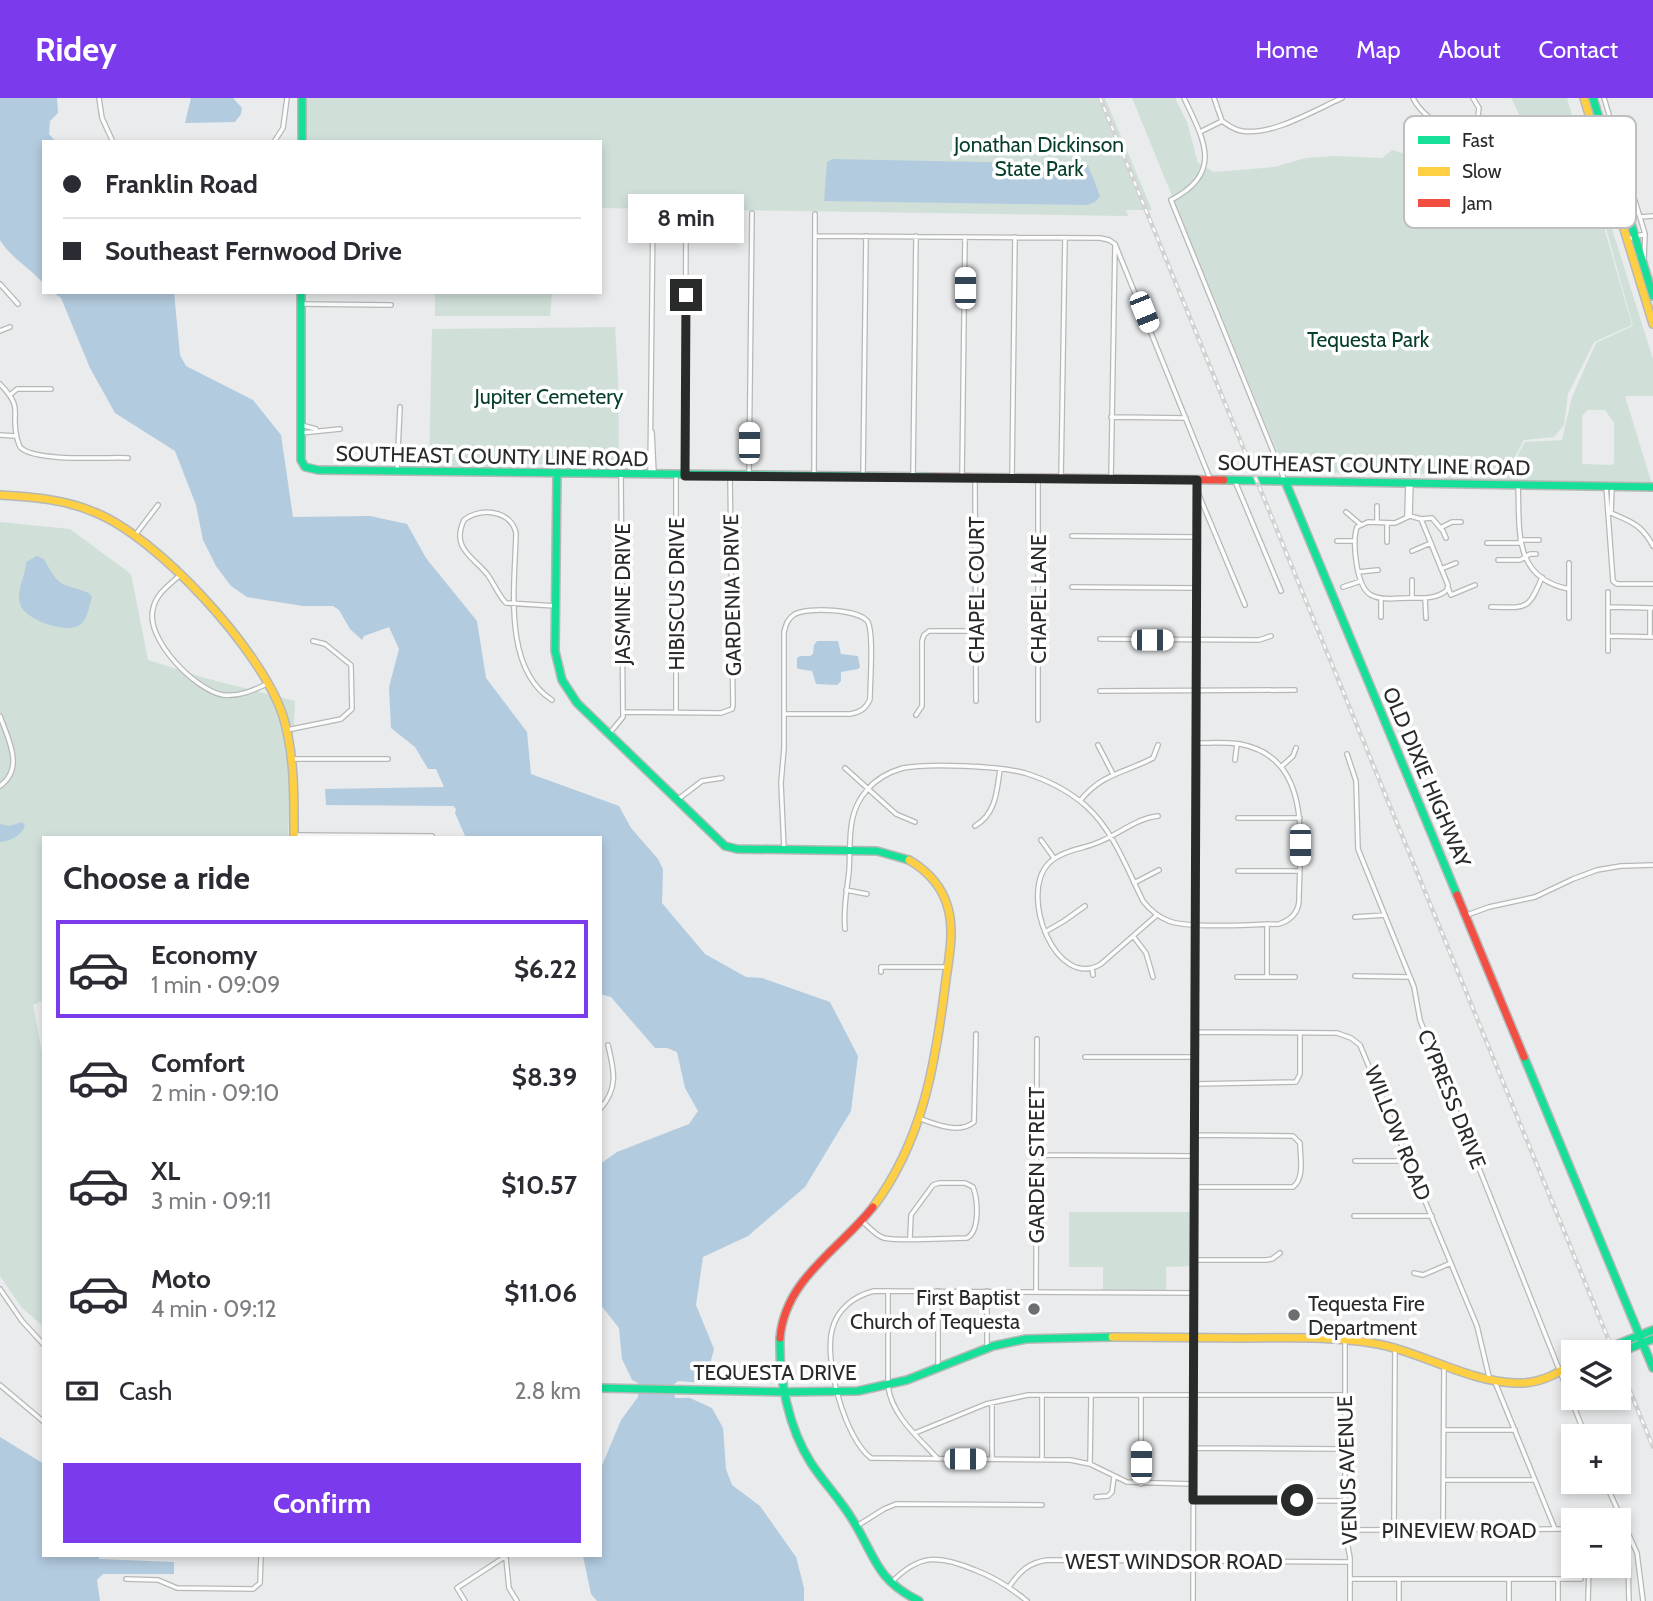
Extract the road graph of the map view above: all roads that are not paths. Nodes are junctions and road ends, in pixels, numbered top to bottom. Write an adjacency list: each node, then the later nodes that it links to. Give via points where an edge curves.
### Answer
1 (99, 98): 19 (street)
2 (287, 98): 20 (street, via 283,128)
3 (302, 98): 21 (street)
4 (1184, 98): 18 (street)
5 (1214, 98): 17 (street)
6 (1342, 98): 17 (street, via 1260,130 1238,130)
7 (1413, 98): 12 (street)
8 (1473, 98): 13 (street)
9 (1584, 98): 14 (street)
10 (1593, 98): 15 (street)
11 (1604, 98): 16 (street)
12 (1430, 116)
13 (1478, 116)
14 (1590, 116)
15 (1598, 116)
16 (1609, 116)
17 (1222, 121): 18 (street)
18 (1200, 132): 81 (street, OLD DIXIE HIGHWAY, via 1206,153 1201,174 1188,191 1171,200)
19 (112, 140)
20 (275, 140)
21 (302, 140)
22 (1636, 204): 28 (street)
23 (653, 211): 66 (street)
24 (752, 213): 65 (street)
25 (815, 214): 32 (street)
26 (1653, 216): 28 (street)
27 (686, 217): 68 (street)
28 (1640, 217): 31 (street)
29 (1628, 228): 38 (street)
30 (1628, 228): 38 (street)
31 (1645, 234): 38 (street); 40 (street)
32 (815, 236): 33 (street); 69 (street)
33 (866, 236): 34 (street); 70 (street)
34 (916, 236): 35 (street); 71 (street)
35 (965, 237): 36 (street); 72 (street)
36 (1015, 237): 37 (street); 74 (street)
37 (1065, 237): 39 (street, via 1105,239); 76 (street)
38 (1631, 238): 40 (street); 47 (street)
39 (1115, 244): 54 (street); 55 (street)
40 (1644, 265): 43 (street)
41 (0, 284): 44 (street)
42 (301, 294): 45 (street, SOUTHEAST COUNTY LINE ROAD)
43 (1653, 296)
44 (18, 304)
45 (301, 304): 46 (street); 56 (street, SOUTHEAST COUNTY LINE ROAD)
46 (391, 305)
47 (1653, 324)
48 (10, 327): 49 (street)
49 (0, 331)
50 (0, 384): 52 (street)
51 (51, 388): 52 (street, via 17,389)
52 (10, 395): 59 (street)
53 (400, 407): 61 (street)
54 (1111, 416): 55 (street); 77 (street)
55 (1187, 418): 79 (street)
56 (301, 429): 57 (street); 61 (street, SOUTHEAST COUNTY LINE ROAD, via 301,460 308,468)
57 (340, 429)
58 (0, 435): 59 (street)
59 (16, 436): 60 (street, via 21,448 52,457)
60 (128, 457)
61 (400, 471): 62 (street, SOUTHEAST COUNTY LINE ROAD)
62 (557, 474): 63 (street, SOUTHEAST COUNTY LINE ROAD); 138 (street)
63 (621, 475): 66 (street, SOUTHEAST COUNTY LINE ROAD); 159 (street, JASMINE DRIVE)
64 (730, 475): 65 (street, SOUTHEAST COUNTY LINE ROAD); 68 (street, SOUTHEAST COUNTY LINE ROAD); 160 (street, GARDENIA DRIVE, via 734,703 727,711)
65 (749, 475): 69 (street, SOUTHEAST COUNTY LINE ROAD)
66 (652, 476): 67 (street, SOUTHEAST COUNTY LINE ROAD)
67 (676, 476): 68 (street, SOUTHEAST COUNTY LINE ROAD); 160 (street, HIBISCUS DRIVE)
68 (685, 476)
69 (814, 476): 70 (street, SOUTHEAST COUNTY LINE ROAD)
70 (863, 477): 71 (street, SOUTHEAST COUNTY LINE ROAD)
71 (913, 477): 72 (street, SOUTHEAST COUNTY LINE ROAD)
72 (962, 478): 73 (street, SOUTHEAST COUNTY LINE ROAD)
73 (975, 478): 74 (street, SOUTHEAST COUNTY LINE ROAD); 145 (street, CHAPEL COURT)
74 (1012, 478): 75 (street, SOUTHEAST COUNTY LINE ROAD)
75 (1038, 478): 76 (street, SOUTHEAST COUNTY LINE ROAD); 164 (street, CHAPEL LANE)
76 (1061, 479): 77 (street, SOUTHEAST COUNTY LINE ROAD)
77 (1111, 480): 78 (street, SOUTHEAST COUNTY LINE ROAD)
78 (1197, 480): 79 (street, SOUTHEAST COUNTY LINE ROAD); 86 (street)
79 (1211, 481): 80 (street, SOUTHEAST COUNTY LINE ROAD)
80 (1235, 481): 81 (street, SOUTHEAST COUNTY LINE ROAD); 131 (street)
81 (1285, 481): 82 (street, SOUTHEAST COUNTY LINE ROAD); 208 (street, OLD DIXIE HIGHWAY)
82 (1409, 483): 83 (street, SOUTHEAST COUNTY LINE ROAD); 92 (street)
83 (1518, 485): 84 (street, SOUTHEAST COUNTY LINE ROAD); 106 (street)
84 (1609, 486): 85 (street, SOUTHEAST COUNTY LINE ROAD); 91 (street)
85 (1653, 487)
86 (1197, 492): 101 (street); 137 (street)
87 (0, 495): 99 (street, via 69,503)
88 (158, 505): 99 (street)
89 (1377, 506): 94 (street)
90 (1346, 512): 97 (street)
91 (1609, 514): 110 (street, via 1639,526); 124 (street, via 1613,581)
92 (1409, 516): 93 (street); 96 (street)
93 (1421, 519): 98 (street, via 1432,518); 108 (street)
94 (1377, 522): 96 (street); 97 (street)
95 (1461, 522): 98 (street)
96 (1387, 523): 107 (street)
97 (1360, 524): 105 (street)
98 (1440, 528): 102 (street)
99 (136, 534): 120 (street)
100 (1072, 536): 101 (street)
101 (1197, 537): 128 (street)
102 (1446, 538)
103 (1539, 540): 106 (street)
104 (1337, 541): 105 (street)
105 (1355, 541): 119 (street)
106 (1520, 541): 109 (street); 113 (street)
107 (1387, 542)
108 (1431, 543): 111 (street); 117 (street)
109 (1487, 543)
110 (1653, 546)
111 (1412, 551)
112 (1536, 554): 113 (street)
113 (1525, 558): 114 (street); 121 (street)
114 (1498, 560)
115 (1456, 562): 117 (street)
116 (1569, 563): 130 (street)
117 (1441, 569): 129 (street)
118 (1378, 570): 119 (street)
119 (1359, 572): 123 (street)
120 (181, 574): 153 (street, via 245,645); 153 (street, via 153,608 152,627 160,642 193,679 211,691 240,695)
121 (1542, 577): 130 (street); 139 (street, via 1525,606)
122 (1412, 580): 134 (street)
123 (1361, 581): 127 (street); 133 (street, via 1369,593)
124 (1653, 584)
125 (1475, 585): 129 (street, via 1451,595)
126 (1072, 587): 128 (street)
127 (1343, 587)
128 (1197, 588): 150 (street)
129 (1448, 588): 135 (street, via 1444,594)
130 (1569, 589): 144 (street)
131 (1280, 591)
132 (1608, 592): 140 (street)
133 (1381, 598): 134 (street); 142 (street)
134 (1412, 598): 135 (street)
135 (1425, 598): 143 (street)
136 (515, 605): 136 (street, via 501,598 463,546 461,529 470,516 499,514 514,526); 138 (street); 157 (street, via 515,630 524,668 533,684)
137 (1245, 605)
138 (556, 606): 166 (street, via 555,651 562,680 577,703)
139 (1490, 607)
140 (1608, 607): 141 (street); 147 (street)
141 (1652, 608): 148 (street)
142 (1381, 617)
143 (1426, 618)
144 (1569, 618)
145 (976, 631): 158 (street, CHAPEL COURT); 162 (street, via 929,631 924,635 922,706)
146 (1272, 636): 150 (street)
147 (1608, 636): 148 (street); 152 (street)
148 (1652, 637)
149 (1100, 639): 150 (street)
150 (1197, 640): 156 (street)
151 (313, 641): 165 (street, via 325,644 351,665 352,709 341,719)
152 (1608, 651)
153 (269, 683): 165 (street)
154 (1295, 690): 156 (street)
155 (1100, 691): 156 (street)
156 (1197, 691): 167 (street)
157 (552, 700)
158 (976, 701)
159 (623, 712): 160 (street); 166 (street)
160 (676, 712)
161 (784, 714): 161 (street, via 786,622 806,611 861,615 871,635 868,704 850,714); 195 (street)
162 (916, 715)
163 (0, 716): 181 (street, via 14,761 11,774)
164 (1038, 720)
165 (287, 730): 173 (street)
166 (609, 734): 183 (street)
167 (1197, 743): 168 (street); 210 (street)
168 (1237, 744): 175 (street); 176 (street, via 1261,751)
169 (1098, 745): 179 (street)
170 (1158, 745): 179 (street, via 1151,759)
171 (1296, 748): 176 (street)
172 (1347, 754): 189 (street, CYPRESS DRIVE, via 1356,781)
173 (292, 759): 174 (street); 192 (street)
174 (388, 759)
175 (1235, 760)
176 (1281, 767): 188 (street, via 1296,792)
177 (845, 768): 182 (street)
178 (1000, 768): 182 (street, via 908,768 884,776); 184 (street, via 1038,778); 191 (street, via 992,809)
179 (1113, 774): 184 (street)
180 (722, 778): 183 (street, via 702,781)
181 (0, 786)
182 (867, 789): 190 (street, via 896,814); 196 (street, via 852,816)
183 (677, 800): 195 (street, via 728,847)
184 (1080, 801): 193 (street)
185 (1360, 803): 189 (street)
186 (1158, 816): 193 (street)
187 (1238, 818): 188 (street)
188 (1300, 818): 201 (street)
189 (1356, 818): 207 (street, CYPRESS DRIVE, via 1358,849)
190 (915, 821)
191 (975, 826)
192 (294, 836)
193 (1110, 837): 197 (street); 202 (street)
194 (1041, 840): 197 (street)
195 (784, 849): 196 (street)
196 (850, 850): 203 (street); 215 (street, via 900,855 934,880 950,916)
197 (1054, 859): 213 (street, via 1044,870 1038,890)
198 (1653, 865): 208 (street, via 1597,870 1535,897)
199 (1158, 870): 202 (street)
200 (1238, 871): 201 (street)
201 (1299, 871): 211 (street, via 1296,912 1282,923)
202 (1134, 883): 206 (street)
203 (846, 890): 204 (street); 212 (street)
204 (867, 894)
205 (1085, 906): 213 (street)
206 (1157, 915): 210 (street, via 1174,923); 214 (street)
207 (1385, 915): 209 (street); 220 (street, CYPRESS DRIVE)
208 (1467, 915): 258 (street, OLD DIXIE HIGHWAY)
209 (1355, 917)
210 (1196, 924): 211 (street); 225 (street)
211 (1267, 924): 223 (street)
212 (845, 929)
213 (1045, 932): 216 (street, via 1069,964)
214 (1133, 936): 216 (street); 221 (street, via 1146,953)
215 (947, 967): 217 (street, via 881,967); 234 (street, via 934,1074)
216 (1091, 968): 218 (street)
217 (881, 972)
218 (1093, 975)
219 (1355, 976): 220 (street)
220 (1410, 976): 268 (street, CYPRESS DRIVE, via 1420,1020)
221 (1153, 977)
222 (1237, 977): 223 (street)
223 (1267, 977): 224 (street)
224 (1295, 977)
225 (1194, 1032): 226 (street, WILLOW ROAD); 231 (street)
226 (1300, 1033): 232 (street, via 1296,1083); 239 (street, WILLOW ROAD, via 1341,1034 1360,1045)
227 (976, 1034): 234 (street, via 974,1122 966,1127 946,1127)
228 (1037, 1039): 236 (street, GARDEN STREET)
229 (608, 1045): 233 (street, via 614,1084)
230 (1085, 1057): 231 (street)
231 (1194, 1057): 232 (street)
232 (1194, 1084): 235 (street)
233 (602, 1107)
234 (921, 1119): 243 (street, via 893,1178)
235 (1194, 1135): 237 (street); 240 (street, via 1293,1136 1300,1143 1300,1177 1293,1187)
236 (1036, 1155): 237 (street); 253 (street, GARDEN STREET)
237 (1194, 1156): 240 (street)
238 (1354, 1161): 239 (street)
239 (1409, 1161): 242 (street, WILLOW ROAD)
240 (1194, 1187): 246 (street)
241 (1354, 1216): 242 (street)
242 (1432, 1216): 247 (street, WILLOW ROAD)
243 (862, 1221): 244 (street, via 882,1237); 274 (street, via 802,1278 792,1294 779,1346)
244 (910, 1238): 244 (street, via 911,1215 933,1185 965,1183 974,1187 973,1235)
245 (1280, 1253): 246 (street, via 1266,1260)
246 (1194, 1260): 254 (street)
247 (1451, 1264): 248 (street, via 1423,1275); 270 (street, WILLOW ROAD, via 1477,1326)
248 (1414, 1273)
249 (0, 1289): 261 (street)
250 (888, 1291): 251 (street); 272 (street); 275 (street, via 854,1299 835,1321 830,1346)
251 (938, 1291): 252 (street); 266 (street)
252 (987, 1291): 253 (street); 263 (street)
253 (1036, 1292): 254 (street)
254 (1194, 1293): 256 (street)
255 (1653, 1330): 258 (street)
256 (1194, 1337): 257 (street, TEQUESTA DRIVE); 263 (street, TEQUESTA DRIVE, via 1051,1337); 279 (street)
257 (1345, 1339): 264 (street, TEQUESTA DRIVE); 277 (street, VENUS AVENUE)
258 (1642, 1339): 259 (street); 260 (street); 262 (street); 267 (street, OLD DIXIE HIGHWAY)
259 (1653, 1339)
260 (1631, 1342)
261 (42, 1343)
262 (1631, 1345)
263 (987, 1348): 266 (street, TEQUESTA DRIVE)
264 (1395, 1348): 265 (street, TEQUESTA DRIVE); 305 (street)
265 (1444, 1365): 270 (street, TEQUESTA DRIVE); 283 (street)
266 (937, 1368): 272 (street, TEQUESTA DRIVE)
267 (1653, 1368)
268 (1561, 1369)
269 (1561, 1371): 270 (street, TEQUESTA DRIVE, via 1524,1382)
270 (1493, 1382): 284 (street, WILLOW ROAD)
271 (0, 1385): 282 (street)
272 (888, 1386): 275 (street, TEQUESTA DRIVE); 285 (street, via 896,1411)
273 (602, 1388): 274 (street, TEQUESTA DRIVE)
274 (786, 1392): 275 (street, TEQUESTA DRIVE); 301 (street, via 807,1457)
275 (838, 1392): 288 (street, via 848,1426 869,1456)
276 (1042, 1395): 280 (street); 281 (street); 290 (street)
277 (1345, 1395): 279 (street); 287 (street, VENUS AVENUE)
278 (1141, 1396): 279 (street); 280 (street); 295 (street)
279 (1193, 1396): 286 (street)
280 (1091, 1397): 291 (street)
281 (992, 1404): 285 (street); 289 (street)
282 (42, 1420)
283 (1444, 1430): 284 (street); 293 (street)
284 (1515, 1430): 294 (street, WILLOW ROAD)
285 (915, 1433): 288 (street)
286 (1193, 1448): 287 (street); 296 (street)
287 (1345, 1449): 299 (street, VENUS AVENUE)
288 (938, 1459): 289 (street)
289 (992, 1459): 290 (street)
290 (1042, 1459): 291 (street)
291 (1090, 1464): 292 (street)
292 (1114, 1477): 295 (street); 297 (street, via 1112,1492)
293 (1444, 1480): 294 (street); 306 (street)
294 (1535, 1480): 302 (street, WILLOW ROAD)
295 (1141, 1484): 296 (street)
296 (1193, 1485): 298 (street)
297 (1096, 1497)
298 (1193, 1500): 299 (street); 311 (street)
299 (1345, 1501): 304 (street, VENUS AVENUE)
300 (1042, 1505): 301 (street, via 896,1504)
301 (857, 1527): 321 (street, via 874,1564)
302 (1555, 1529): 303 (street, PINEVIEW ROAD); 306 (street, PINEVIEW ROAD)
303 (1561, 1529)
304 (1345, 1530): 305 (street, PINEVIEW ROAD); 312 (street, VENUS AVENUE)
305 (1394, 1530): 306 (street, PINEVIEW ROAD)
306 (1443, 1530)
307 (1631, 1543): 334 (street, via 1637,1553)
308 (261, 1557): 320 (street, via 260,1583 253,1589 177,1588 158,1580)
309 (504, 1557): 323 (street, via 457,1588)
310 (506, 1557): 324 (street, via 509,1588)
311 (1193, 1561): 312 (street, WEST WINDSOR ROAD); 322 (street, WEST WINDSOR ROAD, via 1041,1561 1023,1569); 327 (street)
312 (1350, 1562): 315 (street, VENUS AVENUE)
313 (1588, 1578): 332 (street)
314 (1628, 1578): 333 (street)
315 (1350, 1579): 316 (street); 328 (street, VENUS AVENUE)
316 (1399, 1579): 317 (street); 329 (street)
317 (1509, 1579): 318 (street); 330 (street)
318 (1558, 1579): 319 (street); 331 (street)
319 (1581, 1579)
320 (126, 1580)
321 (890, 1584): 322 (street, via 915,1563 940,1558); 325 (street)
322 (1009, 1587): 326 (street)
323 (465, 1601)
324 (517, 1601)
325 (919, 1601)
326 (1027, 1601)
327 (1192, 1601)
328 (1350, 1601)
329 (1399, 1601)
330 (1509, 1601)
331 (1558, 1601)
332 (1588, 1601)
333 (1629, 1601)
334 (1643, 1601)

